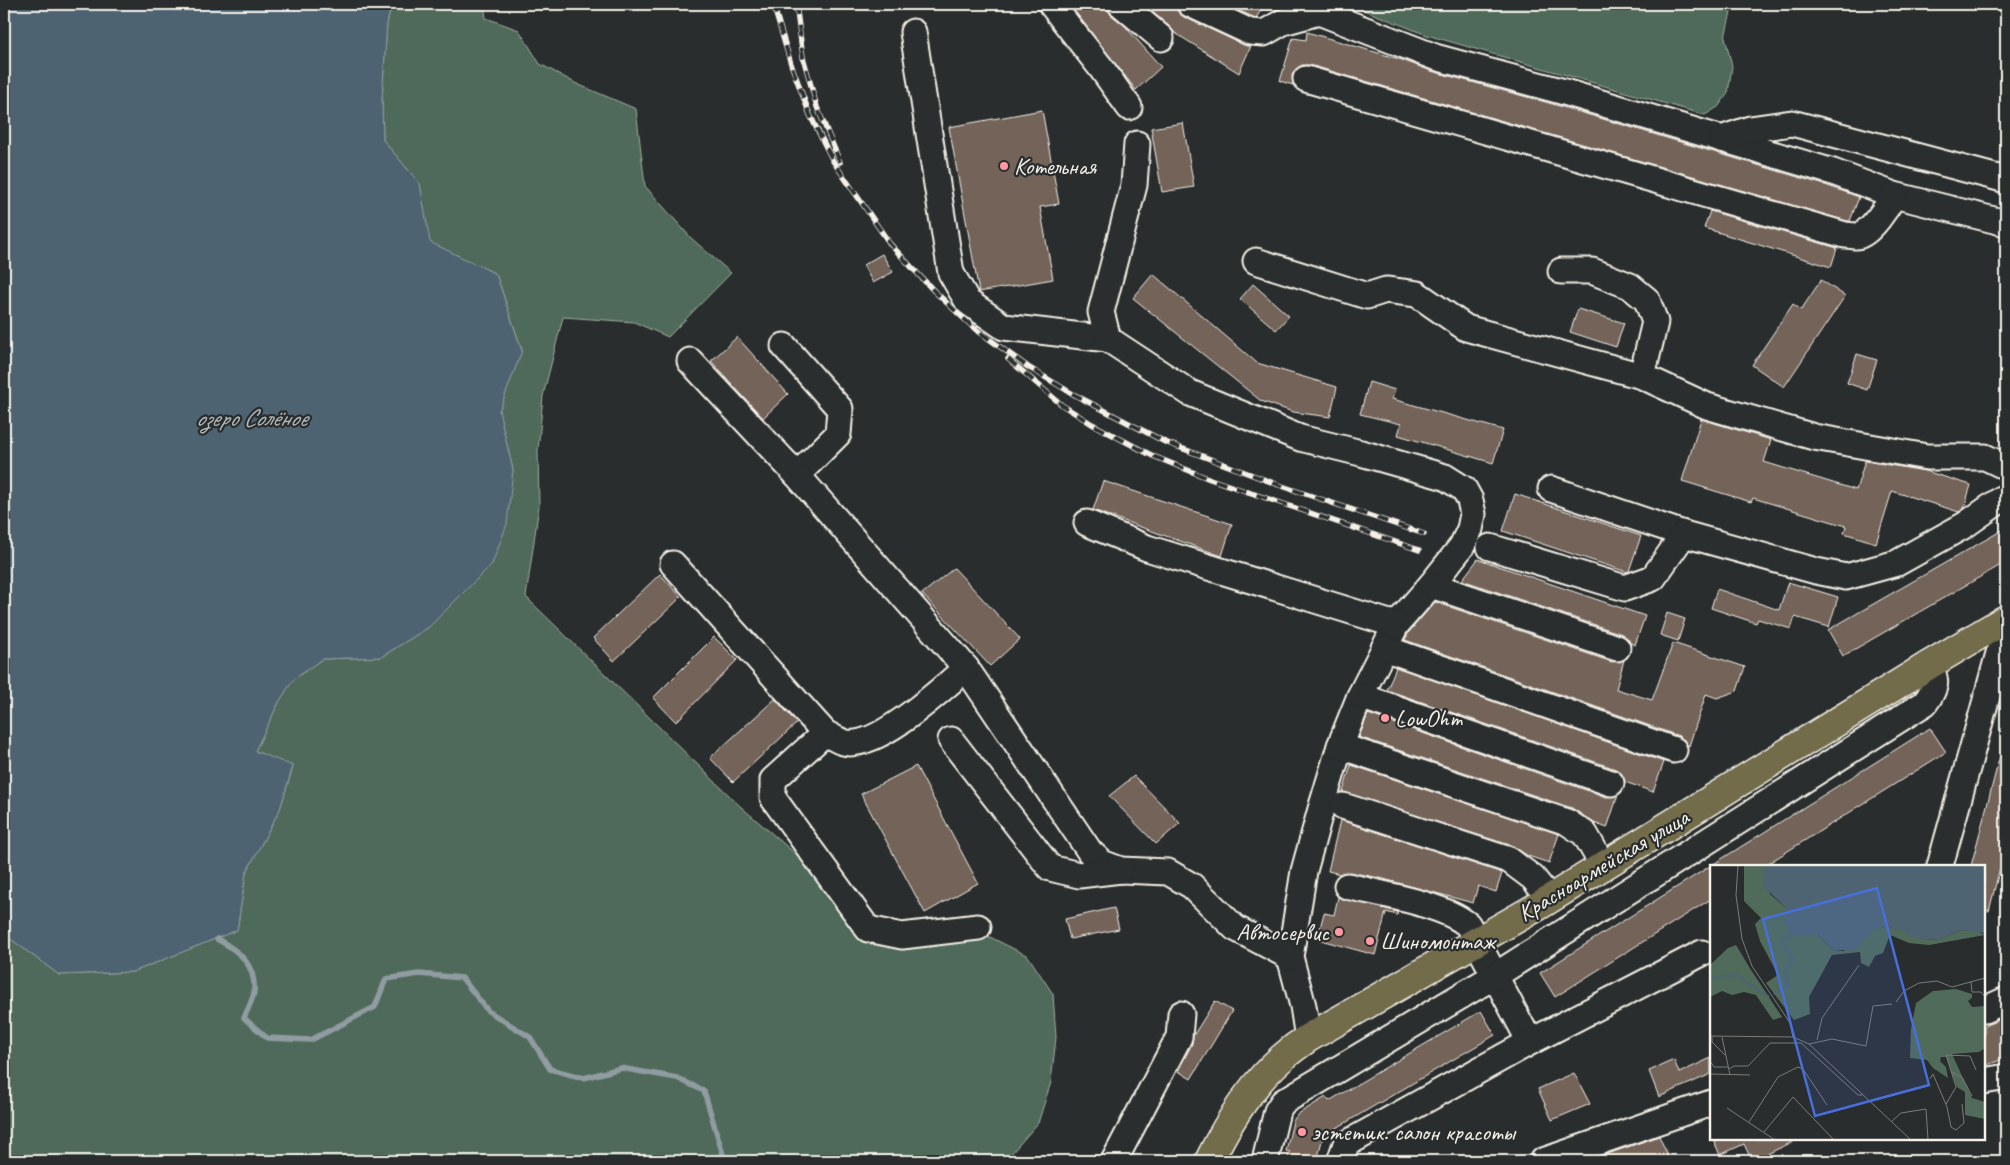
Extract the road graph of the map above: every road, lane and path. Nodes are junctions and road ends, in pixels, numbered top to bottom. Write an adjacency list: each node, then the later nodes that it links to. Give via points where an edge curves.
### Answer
1 (1052, 4): 8 (street)
2 (1121, 4): 6 (street)
3 (1190, 4): 4 (street, via 1250,32 1264,33)
4 (1311, 8): 9 (street, via 1435,57)
5 (913, 32): 16 (street, via 951,273 968,302 1004,327)
6 (1161, 38)
7 (1306, 79): 12 (street, via 1845,235 1859,236 1869,229 1887,209)
8 (1129, 107)
9 (1721, 139): 11 (street, via 1750,129 1792,123); 12 (street, via 1833,172)
10 (1137, 144): 16 (street, via 1134,185 1101,312)
11 (2006, 180)
12 (1894, 195): 13 (street)
13 (2006, 223)
14 (1256, 261): 19 (street, via 1367,296 1386,290 1417,294 1466,328)
15 (1561, 271): 19 (street, via 1592,271 1630,286 1647,300 1655,322)
16 (1108, 339): 28 (street, via 1190,393 1300,438 1445,477 1464,489 1473,514 1470,529 1462,546)
17 (784, 346): 21 (street, via 840,410 838,434)
18 (690, 361): 21 (street)
19 (1642, 376): 20 (street, via 1707,406 1814,437 1927,456 1985,456)
20 (2006, 467)
21 (797, 475): 34 (street)
22 (1551, 489): 25 (street)
23 (2006, 496): 25 (street, via 1965,525 1897,564 1846,577)
24 (1087, 523): 30 (street, via 1148,548)
25 (1684, 534): 26 (street, via 1653,578 1625,588)
26 (1490, 547)
27 (673, 564): 36 (street)
28 (1431, 586): 30 (street); 32 (street)
29 (2003, 621): 33 (main road, Красноармейская улица); 42 (street, via 2004,635)
30 (1396, 625): 31 (street)
31 (1384, 648): 35 (street); 39 (street)
32 (1617, 648)
33 (1928, 665): 43 (main road, Красноармейская улица); 51 (street, via 1935,675 1934,691 1926,703)
34 (966, 668): 36 (street, via 920,709 868,740 844,743); 44 (street, via 1090,852 1102,863)
35 (1360, 696): 38 (street); 40 (street)
36 (825, 733): 47 (street, via 773,780 772,798 868,929 902,936)
37 (950, 740): 44 (street, via 1050,868 1079,875)
38 (1340, 746): 43 (street, via 1567,822 1585,834); 50 (street, via 1304,871)
39 (1674, 750)
40 (1611, 783)
41 (1343, 806): 46 (street, via 1509,860 1534,878)
42 (1940, 865)
43 (1603, 866): 46 (main road, Красноармейская улица)
44 (1121, 870): 50 (street, via 1168,872 1192,886 1235,928)
45 (1347, 886): 48 (street, via 1458,916 1468,925)
46 (1550, 899): 48 (main road, Красноармейская улица)
47 (978, 927)
48 (1477, 941): 51 (street); 55 (main road, Красноармейская улица)
49 (1702, 953): 56 (street)
50 (1290, 957): 55 (street, via 1304,1006)
51 (1496, 975): 56 (street); 62 (street, via 1283,1102 1277,1111)
52 (2006, 1000): 53 (street)
53 (1985, 1010)
54 (1181, 1014): 60 (street, via 1178,1037)
55 (1308, 1038): 61 (main road, Красноармейская улица, via 1282,1057 1260,1081 1238,1110)
56 (1530, 1042): 63 (street, via 1346,1144)
57 (2006, 1076): 58 (street)
58 (1985, 1081)
59 (1710, 1103): 64 (street)
60 (1114, 1161)
61 (1209, 1161)
62 (1265, 1161)
63 (1340, 1161)
64 (1543, 1161)

